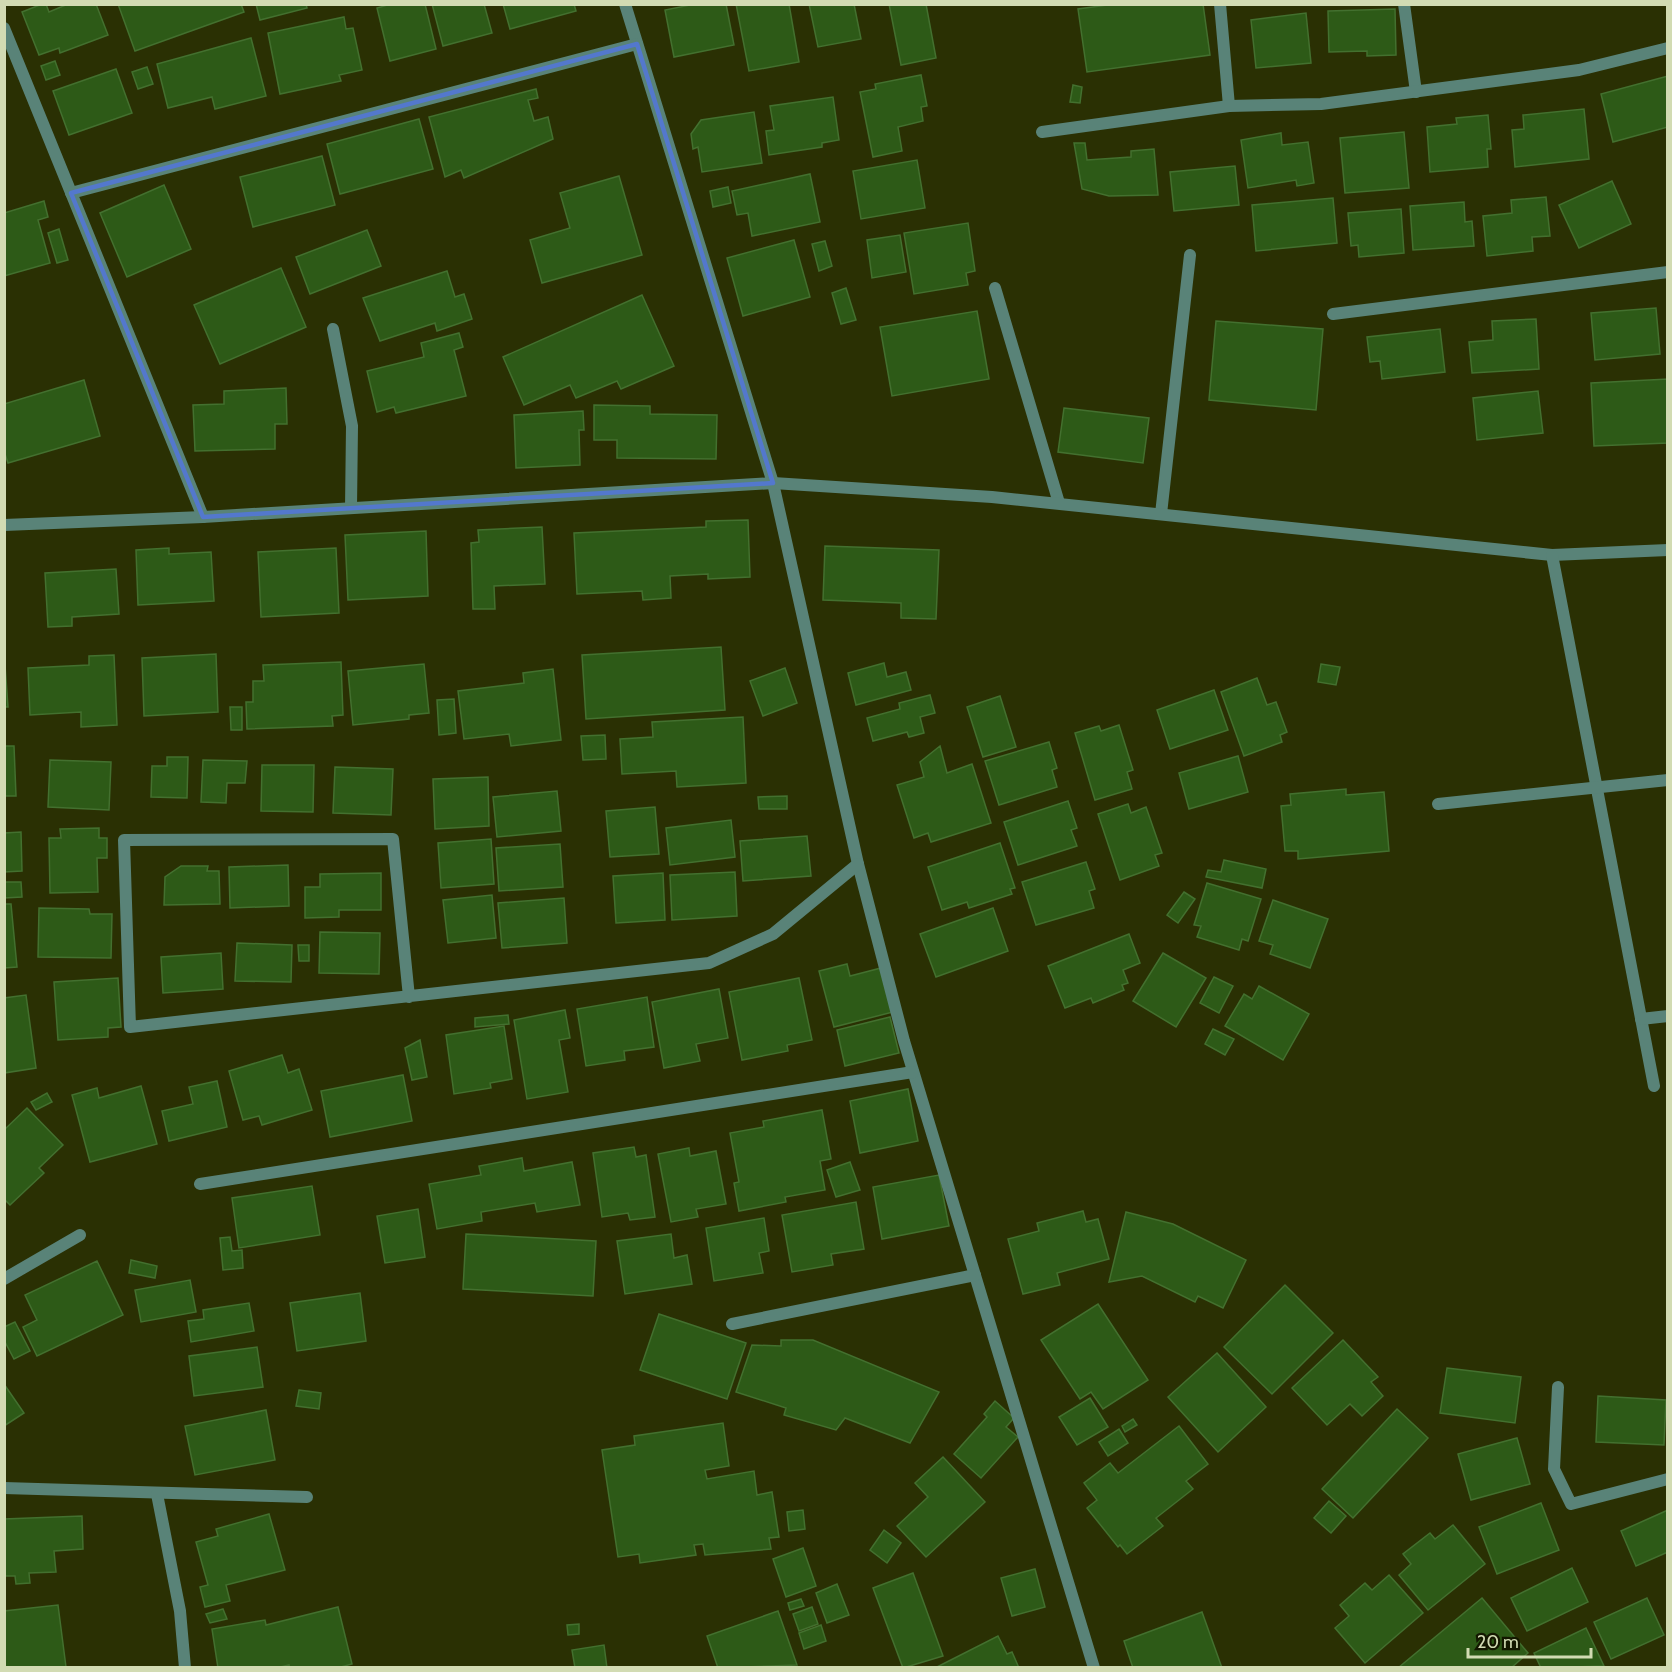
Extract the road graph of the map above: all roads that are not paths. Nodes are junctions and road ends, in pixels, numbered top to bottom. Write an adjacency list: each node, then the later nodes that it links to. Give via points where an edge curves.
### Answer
1 (625, 4): 5 (street)
2 (1220, 4): 8 (street)
3 (1404, 4): 7 (street)
4 (4, 28): 10 (street)
5 (638, 44): 10 (street); 16 (street)
6 (1668, 48): 7 (street, via 1579,70)
7 (1416, 92): 8 (street, via 1321,104)
8 (1229, 106): 9 (street)
9 (1042, 132)
10 (71, 193): 20 (street)
11 (1190, 255): 19 (street)
12 (1668, 272): 14 (street)
13 (995, 288): 17 (street)
14 (1333, 314)
15 (333, 329): 18 (street, via 352,426)
16 (773, 483): 17 (street); 18 (street); 27 (street)
17 (1059, 503): 19 (street)
18 (351, 508): 20 (street)
19 (1161, 514): 23 (street)
20 (203, 517): 21 (street)
21 (4, 525)
22 (1668, 550): 23 (street)
23 (1552, 555): 25 (street)
24 (1668, 780): 25 (street)
25 (1597, 789): 26 (street); 30 (street)
26 (1438, 804)
27 (858, 864): 28 (street, via 773,934 709,963); 31 (street)
28 (409, 997): 28 (street, via 130,1027 124,840 393,839)
29 (1668, 1016): 30 (street)
30 (1641, 1019): 32 (street)
31 (913, 1072): 33 (street); 35 (street)
32 (1654, 1086)
33 (200, 1184)
34 (80, 1235): 36 (street)
35 (975, 1275): 37 (street); 44 (street)
36 (4, 1279)
37 (732, 1324)
38 (1558, 1387): 39 (street, via 1554,1469 1571,1504)
39 (1668, 1479)
40 (4, 1488): 41 (street)
41 (158, 1494): 42 (street); 43 (street, via 180,1611)
42 (307, 1497)
43 (185, 1668)
44 (1094, 1668)

